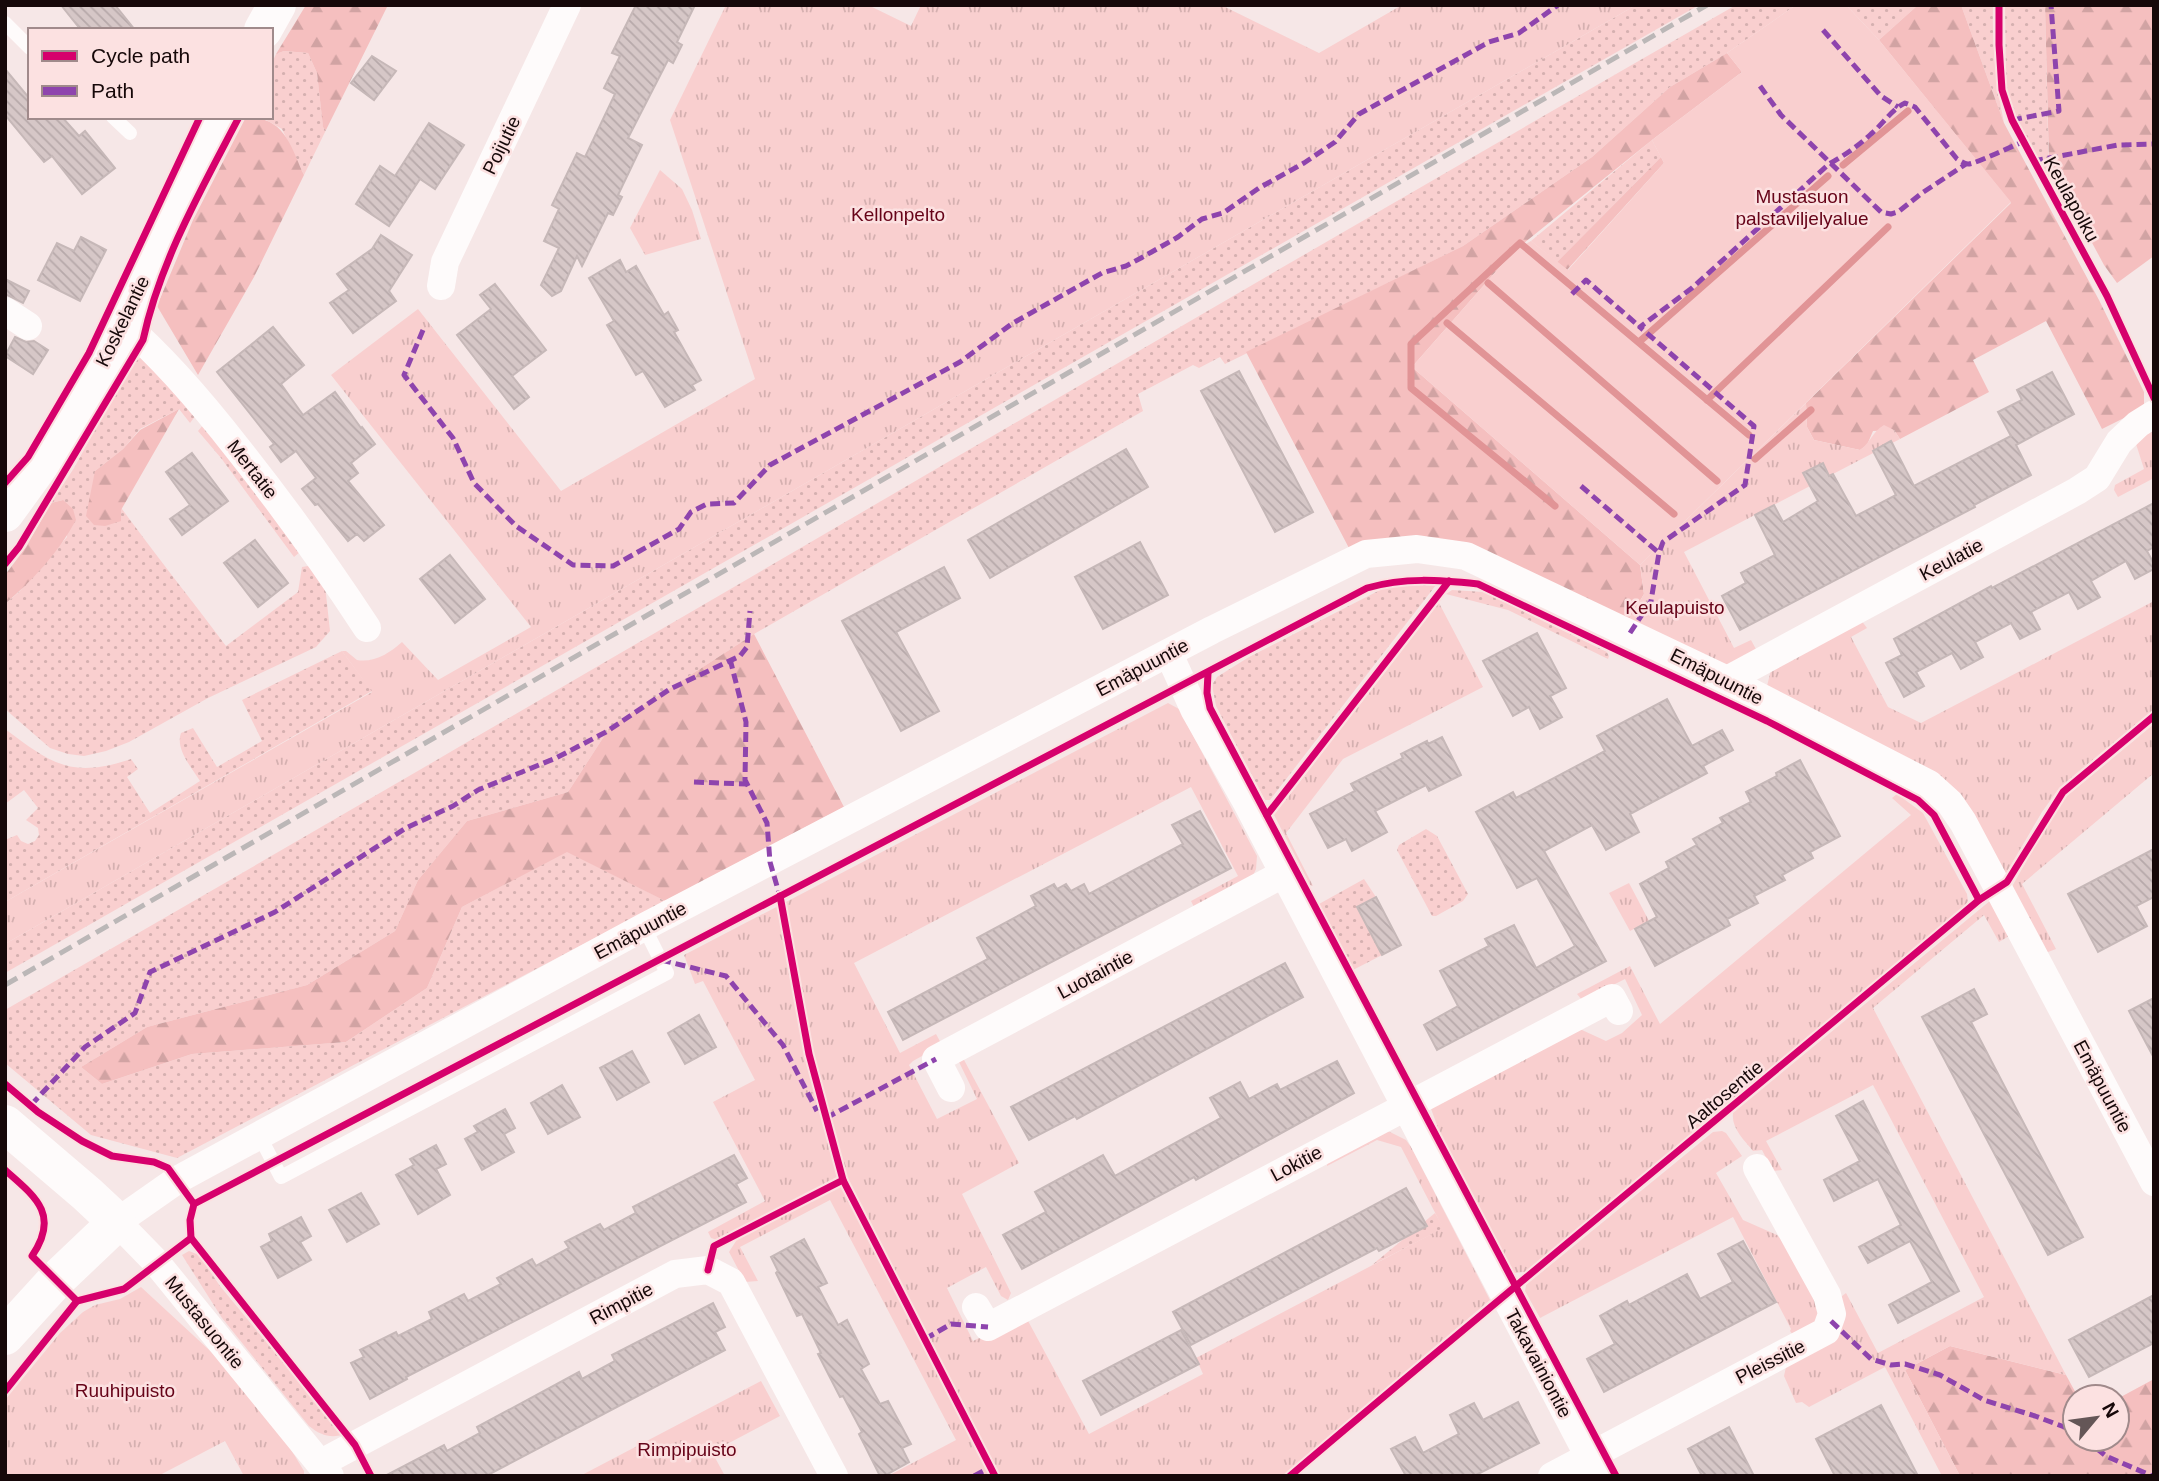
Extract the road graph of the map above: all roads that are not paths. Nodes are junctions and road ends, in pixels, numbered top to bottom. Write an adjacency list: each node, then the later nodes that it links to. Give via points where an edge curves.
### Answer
1 (277, 5): 4 (main road)
2 (568, 5): 9 (street, Poijutie, via 445,262)
3 (5, 23): 5 (lane)
4 (263, 28)
5 (28, 46)
6 (115, 119): 8 (lane)
7 (216, 119): 10 (main road, Koskelantie)
8 (130, 133)
9 (441, 286)
10 (122, 323): 12 (main road, Koskelantie, via 75,416); 13 (street, Mertatie, via 199,399)
11 (2154, 414): 15 (street, Keulatie, via 2119,442 2097,478 2077,491)
12 (5, 513)
13 (368, 628)
14 (1169, 654): 15 (street, Emäpuuntie, via 1366,554 1417,549 1466,556); 16 (street, Takavainiontie); 17 (street, Emäpuuntie)
15 (1727, 680): 24 (street, Emäpuuntie, via 1929,784 1951,803)
16 (1283, 874): 19 (street, Luotaintie, via 936,1059); 20 (street, Takavainiontie)
17 (644, 927): 22 (street, Emäpuuntie); 22 (lane, via 667,973 281,1177)
18 (1619, 1011): 20 (street, Lokitie, via 1612,998)
19 (951, 1088)
20 (1406, 1105): 26 (street, Lokitie, via 988,1327); 28 (street, Takavainiontie)
21 (5, 1124): 25 (main road, Mustasuontie)
22 (259, 1135): 25 (street, Emäpuuntie, via 177,1180)
23 (1757, 1168): 28 (street, Pleissitie, via 1827,1295 1832,1314 1826,1331)
24 (2154, 1182)
25 (117, 1222): 27 (main road, Emäpuuntie); 29 (street, Mustasuontie, via 156,1262)
26 (976, 1307)
27 (5, 1336)
28 (1594, 1466): 31 (street, Pleissitie)
29 (325, 1469): 30 (street, Rimpitie, via 675,1274 708,1270 732,1282)
30 (834, 1476)
31 (1552, 1476)

